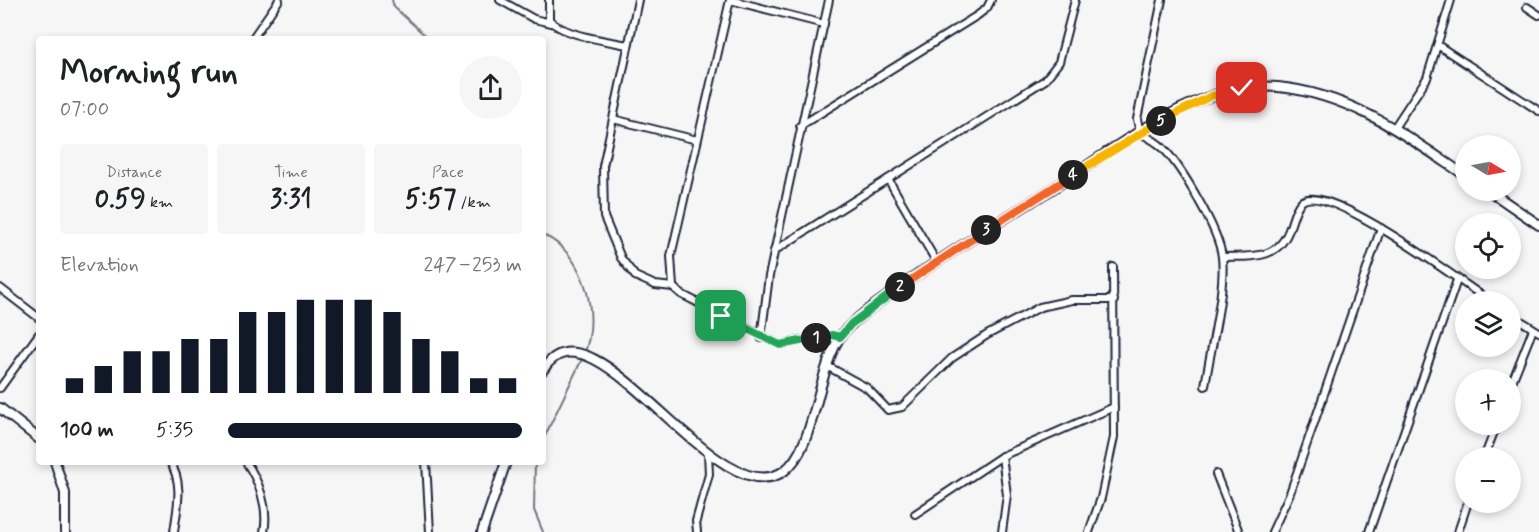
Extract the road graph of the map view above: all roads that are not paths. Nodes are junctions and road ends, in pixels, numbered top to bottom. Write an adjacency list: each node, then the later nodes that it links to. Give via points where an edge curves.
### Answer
1 (279, 0): 15 (street)
2 (500, 0): 13 (street, via 534,19)
3 (549, 0): 13 (street)
4 (638, 0): 16 (street)
5 (730, 0): 14 (street); 23 (street)
6 (829, 0): 14 (street)
7 (991, 0): 20 (street, via 978,15)
8 (1075, 0): 25 (street, via 1059,62 1045,80)
9 (1162, 0): 22 (street, via 1137,119)
10 (1452, 0): 17 (street)
11 (1527, 7): 12 (street)
12 (1539, 15)
13 (551, 23): 16 (street, via 574,33)
14 (824, 24): 20 (street)
15 (254, 36)
16 (628, 45): 19 (street)
17 (1439, 46): 18 (street); 21 (street, via 1427,78)
18 (1539, 111)
19 (613, 119): 23 (street); 35 (street, via 603,166 604,217 621,258 635,276 655,285)
20 (800, 126): 29 (street)
21 (1394, 128): 22 (street, via 1339,100 1276,87 1242,88 1211,96); 24 (street)
22 (1140, 134): 30 (street, via 1164,148 1184,176); 31 (street)
23 (697, 140): 35 (street, via 671,256)
24 (1455, 169)
25 (888, 179): 29 (street); 31 (street)
26 (1504, 201): 27 (street)
27 (1539, 225)
28 (1380, 228): 30 (street, via 1349,209 1315,197 1303,200 1297,207 1283,244 1273,251 1258,256); 33 (street); 72 (street, via 1290,493)
29 (774, 251): 44 (street)
30 (1222, 257): 48 (street)
31 (936, 261): 42 (street, via 866,312)
32 (1113, 267): 38 (street)
33 (1455, 278)
34 (1457, 279): 37 (street); 73 (street)
35 (673, 287): 44 (street)
36 (0, 288): 39 (street)
37 (1475, 291)
38 (1114, 300): 45 (street, via 1072,300 1040,307 952,358 896,410 888,410 867,388); 50 (street)
39 (36, 316)
40 (1521, 321): 41 (street)
41 (1536, 331): 47 (street)
42 (840, 337): 44 (street, via 832,335 780,345); 45 (street)
43 (36, 338): 49 (street)
44 (761, 338)
45 (828, 366): 53 (street, via 804,440 784,471 772,476 750,476 728,468)
46 (546, 367): 53 (street, via 558,353 567,351 598,362 637,390)
47 (1518, 369)
48 (1205, 386)
49 (0, 388)
50 (1114, 407): 54 (street); 70 (street, via 1111,458)
51 (0, 408): 52 (street)
52 (36, 437)
53 (708, 453): 68 (street, via 709,474 696,521)
54 (1002, 456): 62 (street); 69 (street, via 1007,495)
55 (56, 465): 63 (street, via 65,493)
56 (172, 465): 64 (street, via 180,492)
57 (248, 465): 65 (street, via 258,480 266,523)
58 (426, 465): 66 (street)
59 (505, 465): 67 (street)
60 (1216, 474): 71 (street)
61 (1464, 513): 74 (street)
62 (915, 514)
63 (65, 532)
64 (174, 532)
65 (264, 532)
66 (430, 532)
67 (482, 532)
68 (697, 532)
69 (1002, 532)
70 (1089, 532)
71 (1239, 532)
72 (1272, 532)
73 (1369, 532)
74 (1458, 532)

